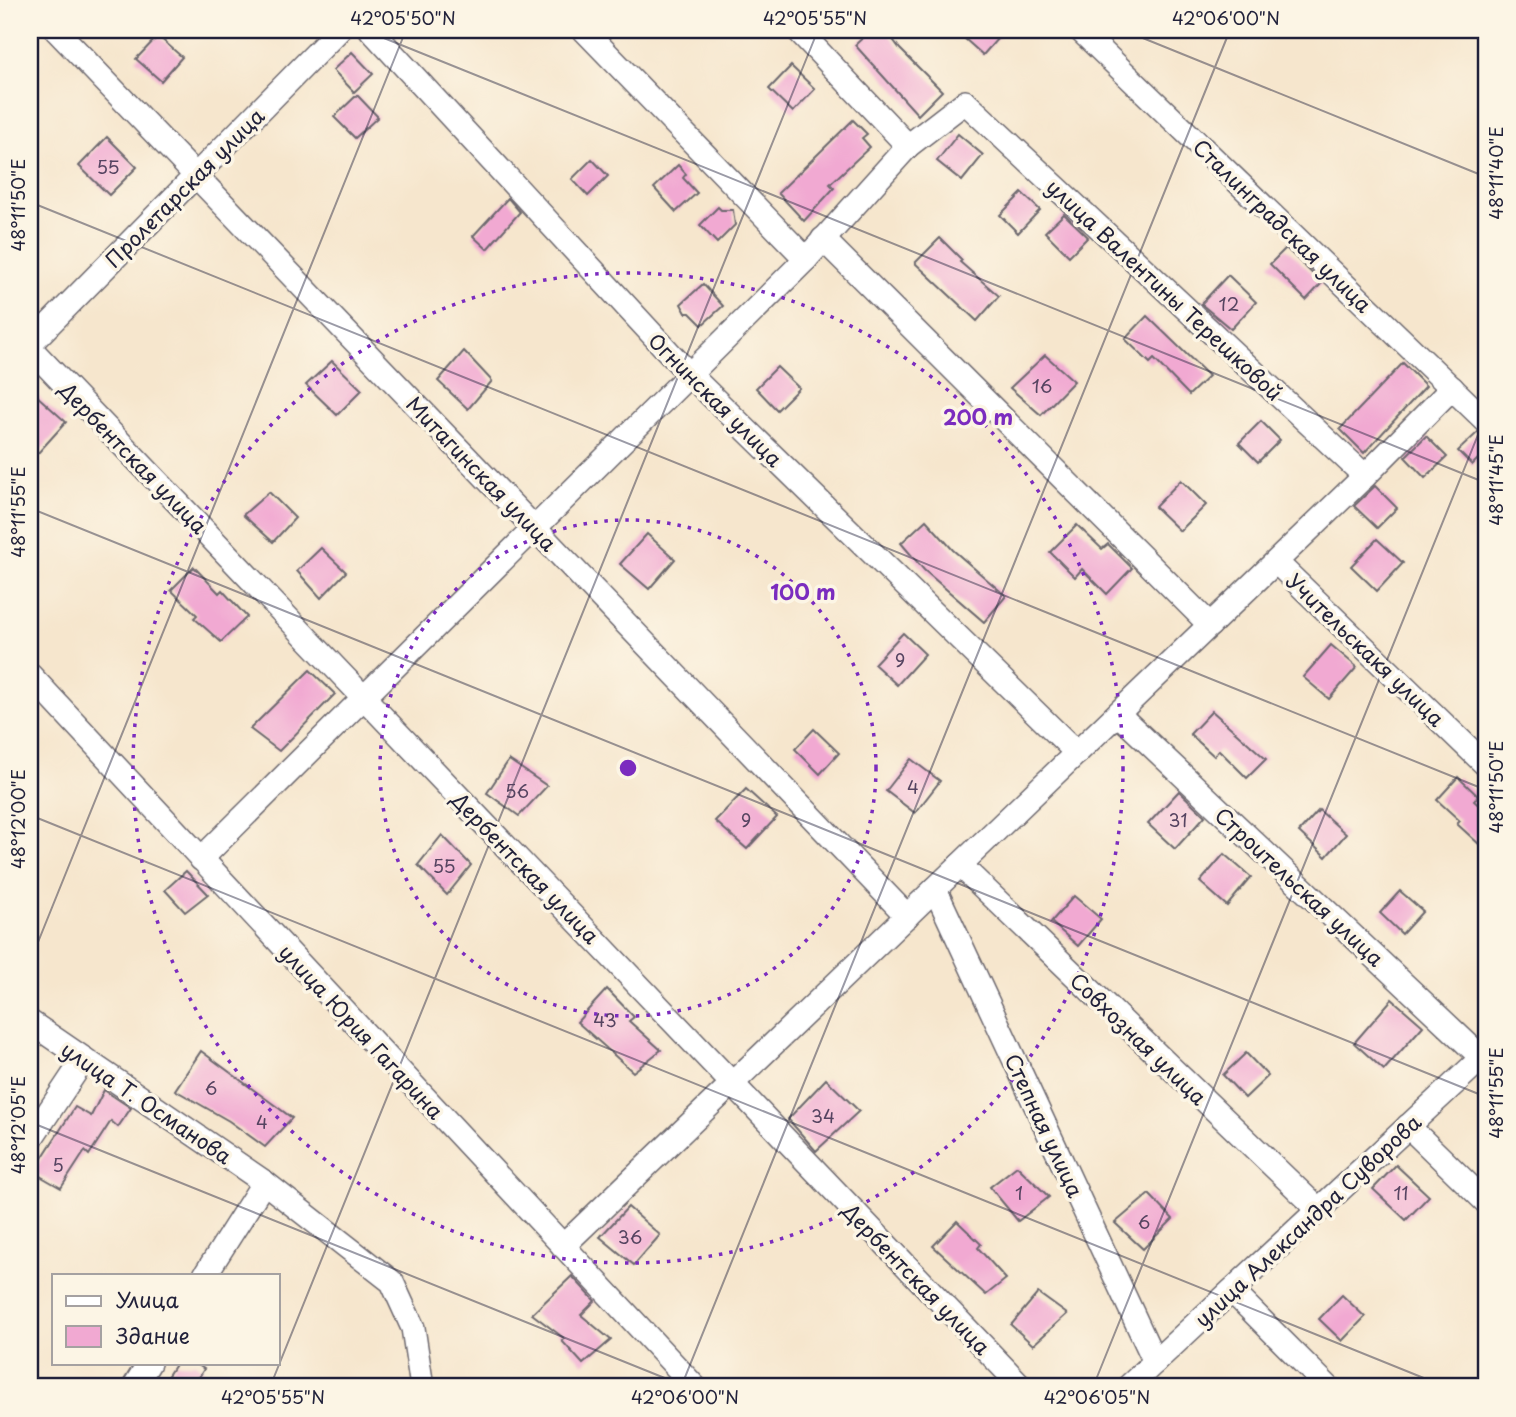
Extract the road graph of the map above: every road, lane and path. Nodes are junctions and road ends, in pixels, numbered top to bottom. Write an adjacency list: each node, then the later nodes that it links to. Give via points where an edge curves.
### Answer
1 (56, 30): 8 (street, Митагинская улица)
2 (339, 30): 8 (street, Пролетарская улица)
3 (371, 30): 12 (street, Огнинская улица)
4 (584, 30): 10 (street)
5 (798, 30): 7 (street)
6 (1080, 30): 13 (street, Сталинградская улица)
7 (908, 146): 9 (street); 15 (street, улица Валентины Терешковой, via 965,102)
8 (196, 175): 11 (street, Пролетарская улица); 16 (street, Митагинская улица)
9 (823, 239): 10 (street); 18 (street)
10 (806, 259): 12 (street)
11 (30, 346): 20 (street, Дербентская улица)
12 (689, 374): 16 (street); 22 (street, Огнинская улица)
13 (1452, 388): 14 (street, Сталинградская улица); 15 (street)
14 (1486, 421)
15 (1365, 476): 17 (street)
16 (534, 528): 20 (street); 27 (street, Митагинская улица)
17 (1276, 562): 18 (street); 23 (street, Учительскакя улица)
18 (1210, 625): 21 (street)
19 (30, 675): 24 (street, улица Юрия Гагарина)
20 (363, 697): 24 (street); 31 (street, Дербентская улица)
21 (1118, 713): 22 (street); 29 (street, Строительская улица)
22 (1077, 753): 25 (street)
23 (1486, 765)
24 (201, 859): 37 (street, улица Юрия Гагарина)
25 (960, 865): 26 (street); 36 (street, Совхозная улица)
26 (935, 888): 27 (street); 40 (street, Степная улица)
27 (907, 916): 31 (street)
28 (30, 1021): 30 (street, улица Т. Османова)
29 (1484, 1056): 32 (street, улица Александра Суворова)
30 (84, 1059): 33 (street); 34 (street, улица Т. Османова)
31 (732, 1084): 37 (street); 45 (street, Дербентская улица)
32 (1408, 1126): 35 (street); 36 (street, улица Александра Суворова)
33 (30, 1140)
34 (264, 1182): 38 (street); 43 (street, улица Т. Османова, via 392,1282 412,1328)
35 (1486, 1202)
36 (1319, 1210): 39 (street, улица Александра Суворова)
37 (563, 1246): 44 (street, улица Юрия Гагарина)
38 (206, 1274)
39 (1232, 1291): 40 (street, улица Александра Суворова); 47 (street)
40 (1155, 1362): 46 (street, улица Александра Суворова)
41 (148, 1364): 42 (street)
42 (134, 1387)
43 (422, 1387)
44 (695, 1387)
45 (1021, 1387)
46 (1128, 1387)
47 (1328, 1387)

